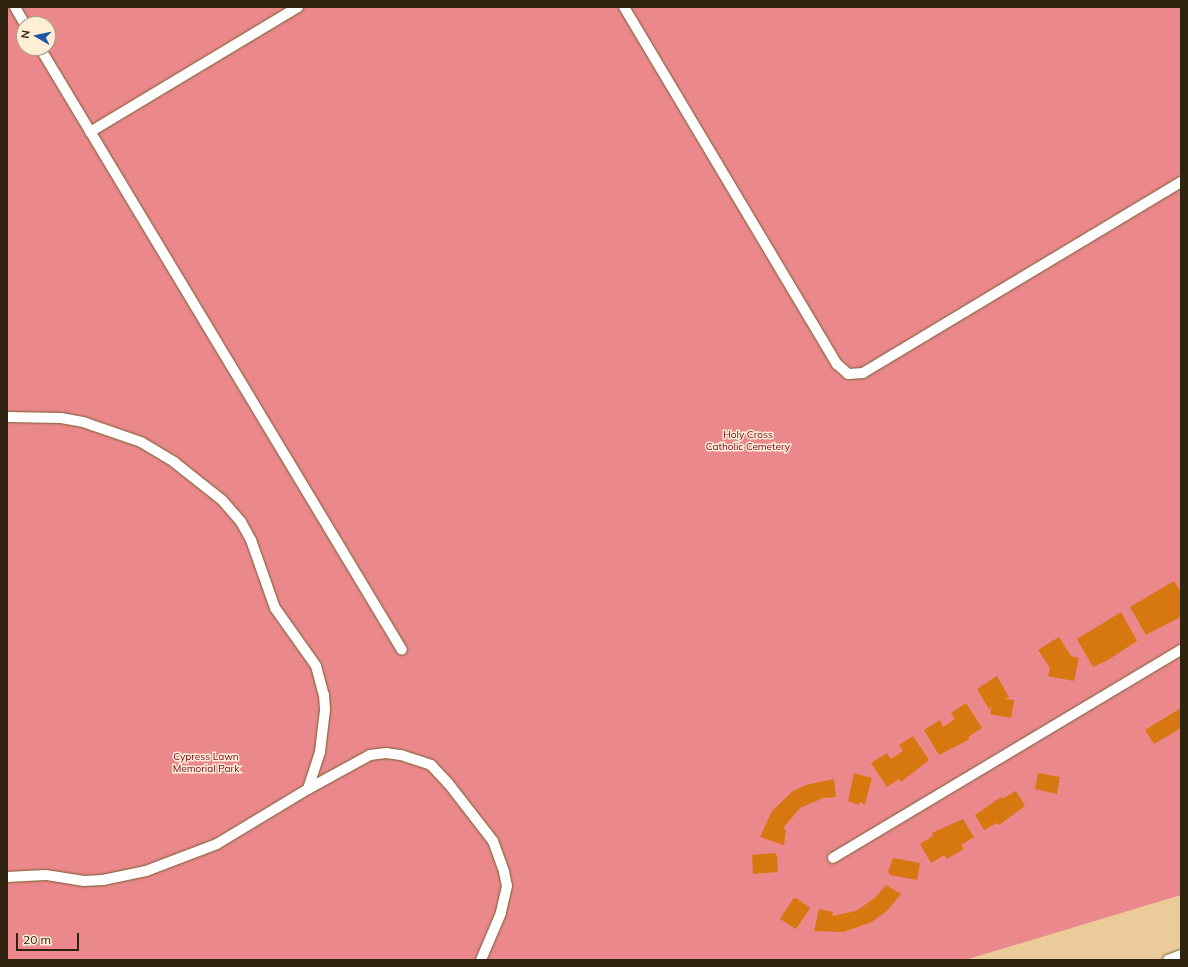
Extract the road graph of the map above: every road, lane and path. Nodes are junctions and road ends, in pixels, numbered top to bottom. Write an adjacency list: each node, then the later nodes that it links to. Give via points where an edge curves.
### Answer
1 (15, 7): 4 (lane)
2 (298, 7): 6 (lane)
3 (624, 7): 7 (lane, via 837,364 848,374 863,373)
4 (20, 16)
5 (45, 56): 6 (lane)
6 (90, 132): 9 (lane)
7 (1181, 182)
8 (7, 417): 11 (lane, via 61,418 83,422 141,442 199,480 222,500 241,522 258,559 268,593 283,621 305,648 324,695 320,752)
9 (402, 650)
10 (1181, 650): 12 (lane)
11 (308, 789): 13 (lane, via 217,844 146,871 103,880 84,881 45,875); 15 (lane, via 370,755 386,752 431,765 493,841 504,872 507,886 501,913)
12 (833, 858)
13 (7, 877)
14 (1181, 955): 16 (lane)
15 (481, 960)
16 (1168, 960)

